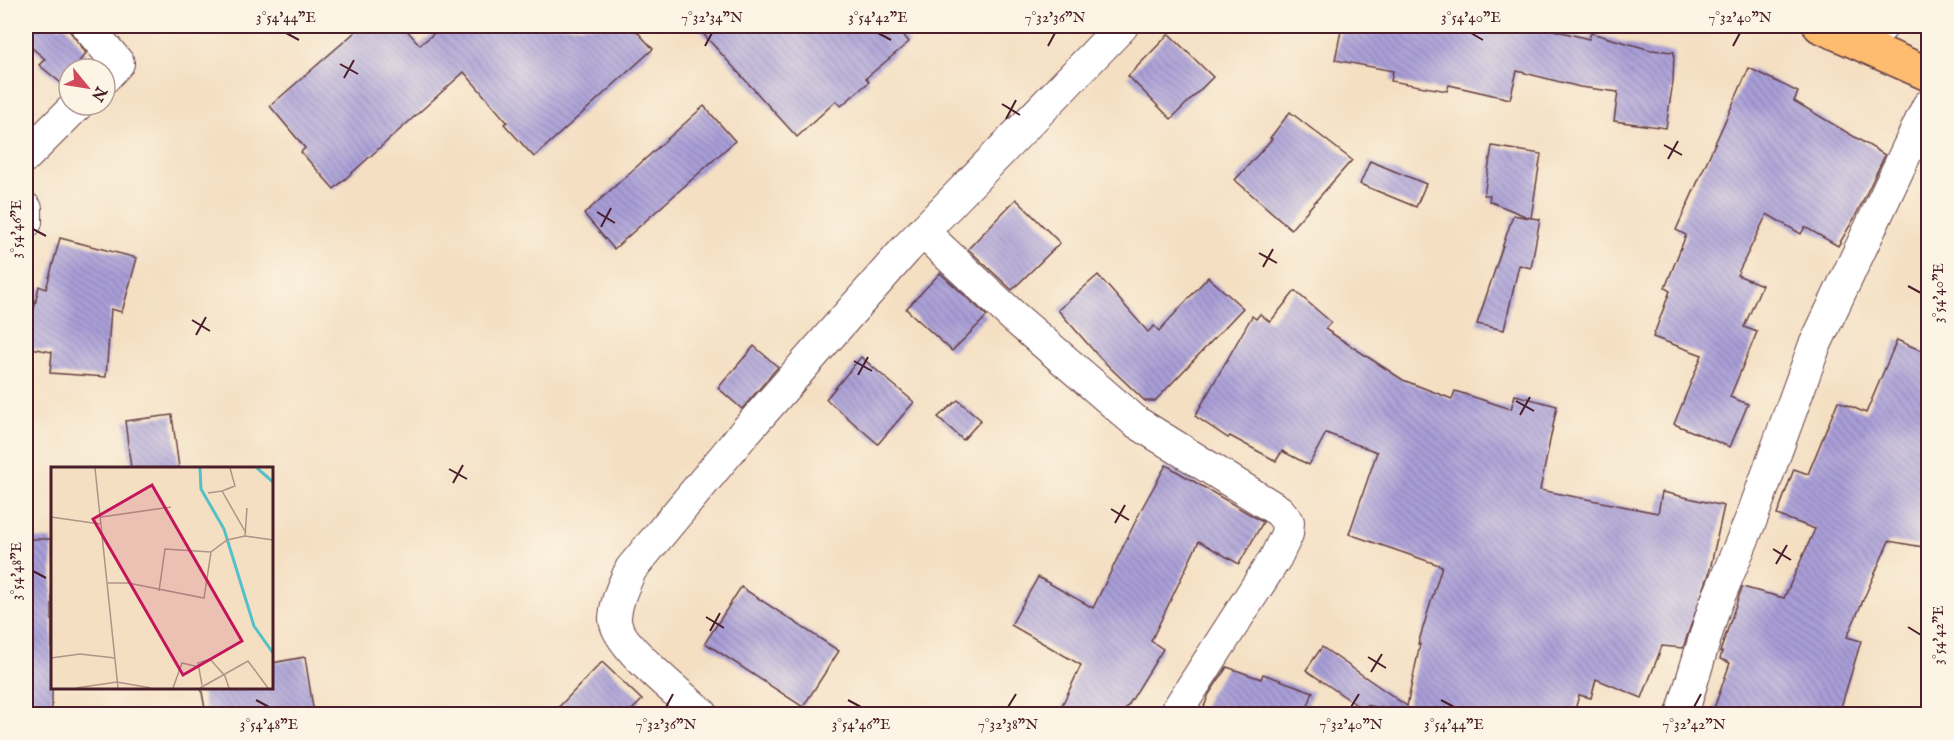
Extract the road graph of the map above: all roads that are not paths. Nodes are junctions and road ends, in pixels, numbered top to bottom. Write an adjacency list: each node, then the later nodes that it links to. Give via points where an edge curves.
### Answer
1 (87, 26): 5 (street)
2 (1122, 26): 12 (street)
3 (1820, 26): 4 (highway)
4 (1873, 35): 6 (highway)
5 (113, 57)
6 (1929, 74)
7 (1929, 106): 15 (street, via 1814,347 1714,608)
8 (64, 117): 9 (street)
9 (26, 156)
10 (26, 209): 11 (street)
11 (26, 222)
12 (923, 232): 13 (street, via 745,432 631,568 615,620 625,642); 14 (street, via 1136,422 1279,511 1288,522 1276,557)
13 (702, 714)
14 (1175, 714)
15 (1682, 714)

